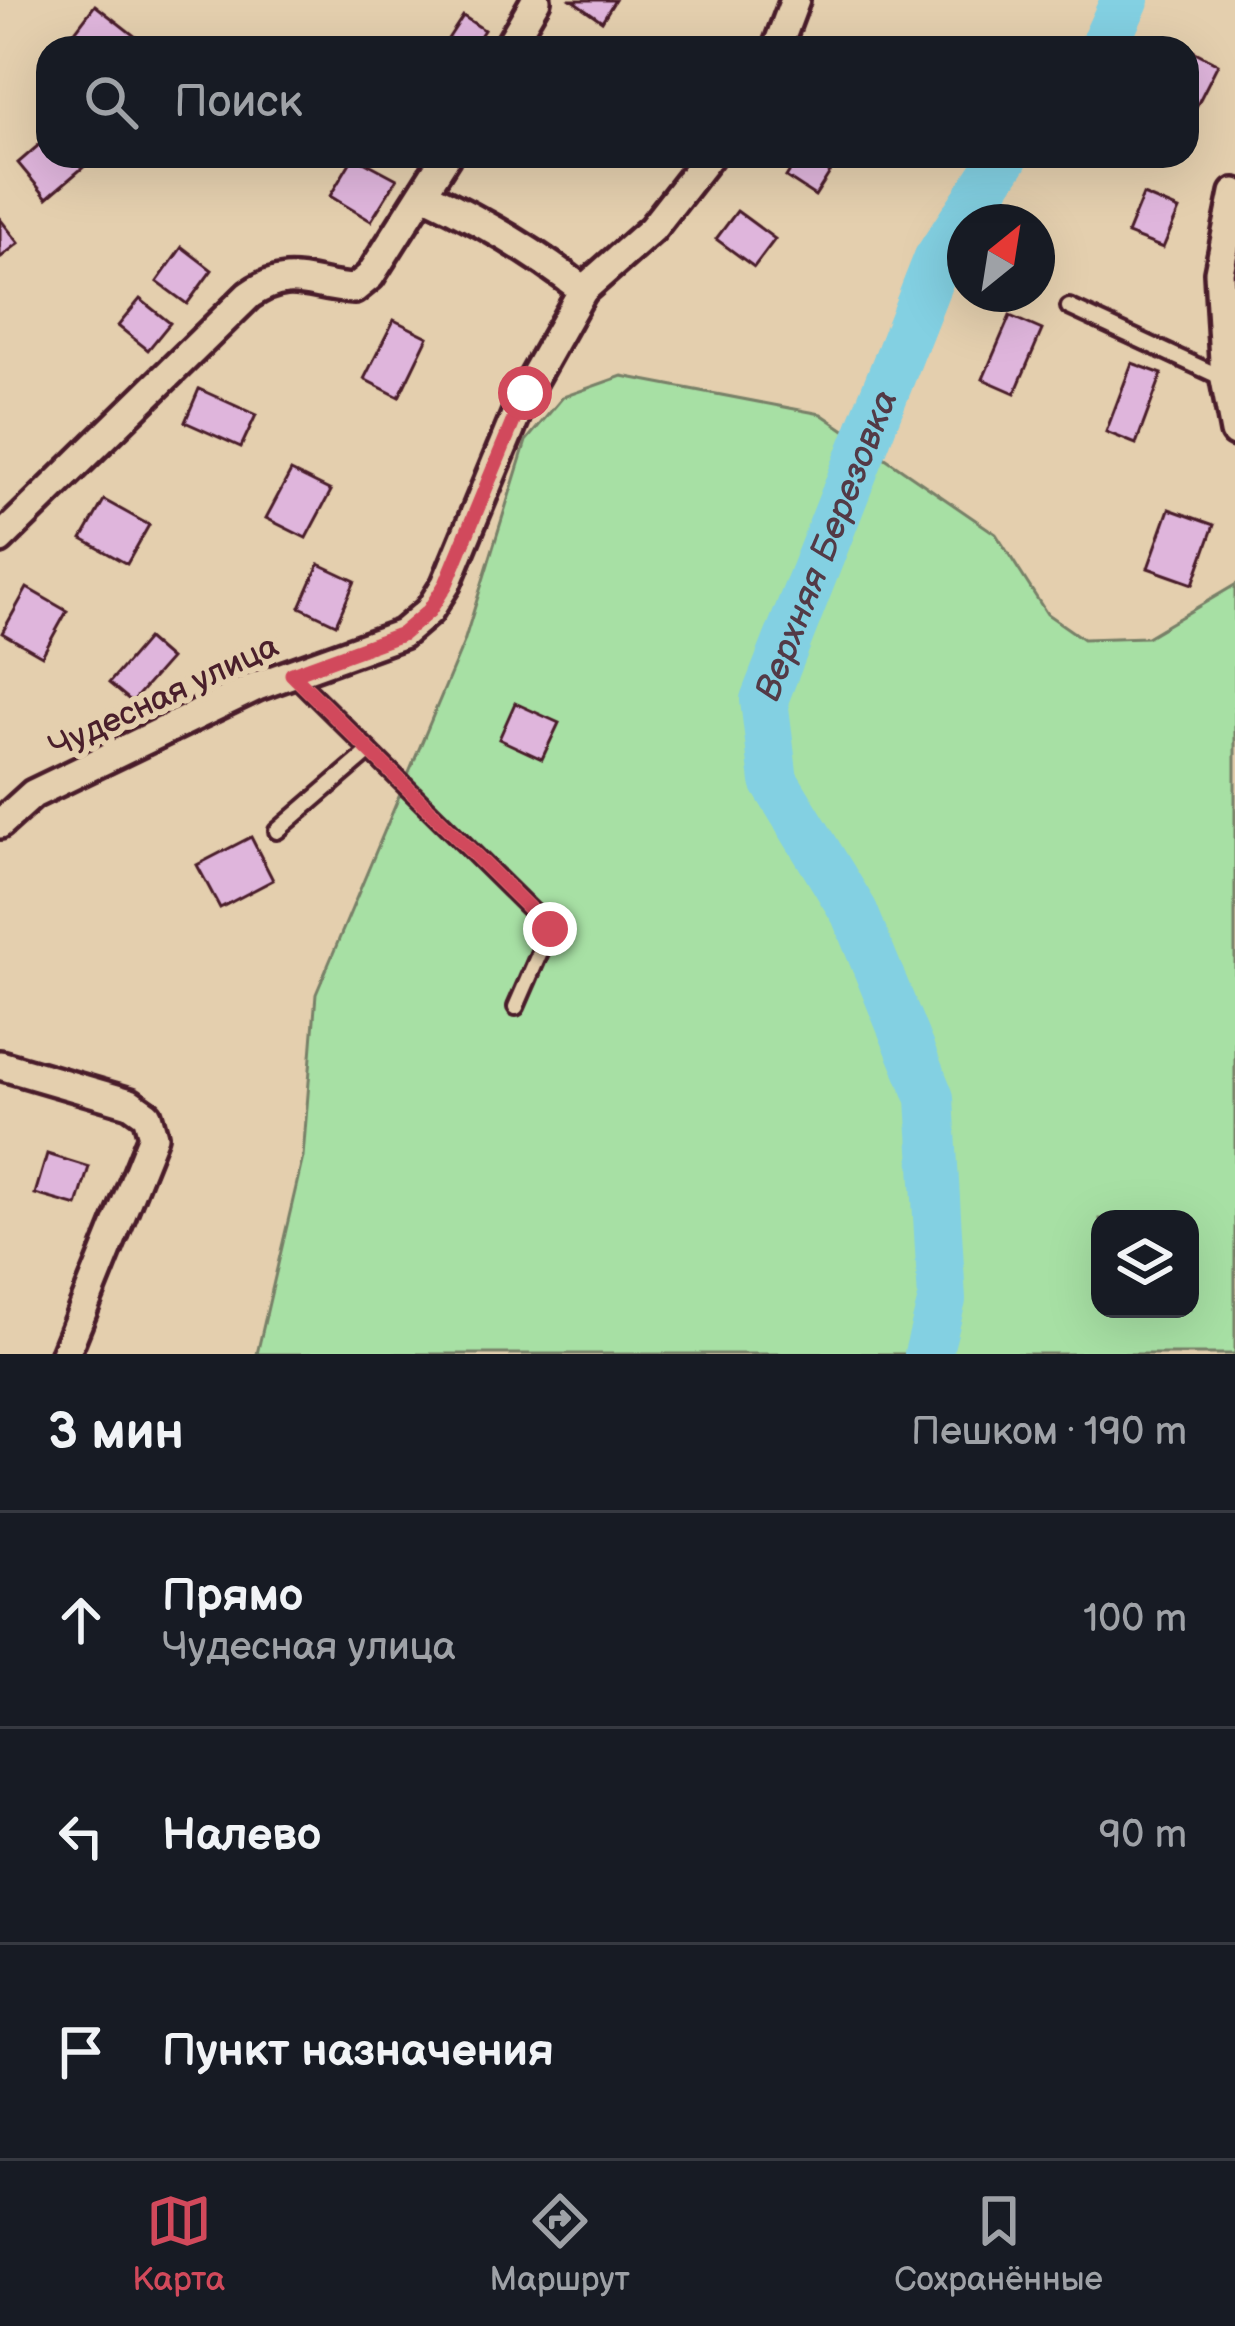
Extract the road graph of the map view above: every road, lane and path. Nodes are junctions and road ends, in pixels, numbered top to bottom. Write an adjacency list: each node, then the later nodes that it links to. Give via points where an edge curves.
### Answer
1 (536, 0): 3 (street)
2 (795, 0): 4 (street)
3 (515, 36)
4 (782, 36)
5 (439, 168): 7 (street)
6 (700, 168): 9 (street, Чудесная улица, via 652,229)
7 (424, 194): 9 (street, via 533,250); 13 (street, via 354,289 286,278 249,295)
8 (1235, 194): 11 (street, via 1219,272)
9 (584, 290): 14 (street, Чудесная улица, via 525,393 429,611 402,634)
10 (1069, 307): 11 (lane)
11 (1225, 379): 12 (street)
12 (1235, 433)
13 (0, 539)
14 (292, 674): 15 (lane); 16 (street, Чудесная улица, via 33,794)
15 (370, 752): 17 (lane); 18 (lane, via 550,929)
16 (0, 824)
17 (277, 831)
18 (515, 1007)
19 (0, 1065): 20 (street, via 130,1103 147,1114 153,1136)
20 (65, 1354)

